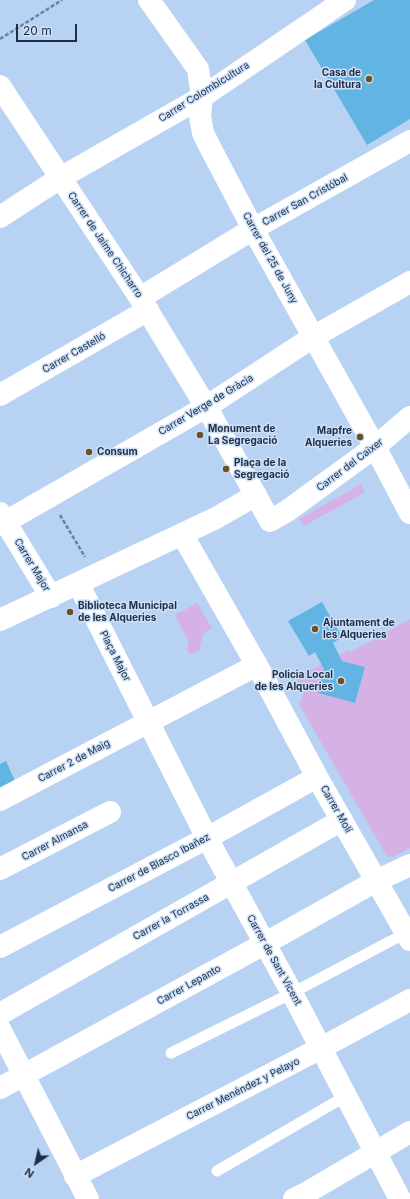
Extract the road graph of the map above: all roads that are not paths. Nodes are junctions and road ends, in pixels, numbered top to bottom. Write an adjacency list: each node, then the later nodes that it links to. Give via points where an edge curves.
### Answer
1 (149, 0): 4 (street, Carrer del 25 de Juny, via 198,69)
2 (345, 0): 4 (street, Carrer Colombicultura)
3 (0, 86): 6 (street, Carrer de Jaime Chicharro)
4 (202, 97): 6 (street, Carrer Colombicultura); 8 (street, Carrer del 25 de Juny, via 200,116 203,133)
5 (410, 141): 8 (street, Carrer San Cristóbal)
6 (60, 178): 7 (street, Carrer Colombicultura); 10 (street, Carrer de Jaime Chicharro)
7 (0, 217)
8 (253, 229): 10 (street, Carrer San Cristóbal); 11 (street, Carrer del 25 de Juny)
9 (410, 282): 11 (street, Carrer Verge de Gràcia)
10 (144, 304): 12 (street, Carrer Castelló); 13 (street, Carrer de Jaime Chicharro)
11 (314, 337): 13 (street, Carrer Verge de Gràcia); 15 (street, Carrer del 25 de Juny)
12 (0, 396)
13 (206, 407): 16 (street); 18 (street, Carrer Verge de Gràcia, via 50,497)
14 (410, 417): 15 (street, Carrer del Caixer)
15 (375, 447): 16 (street, Carrer del Caixer, via 270,521); 17 (street, Carrer del 25 de Juny)
16 (256, 495): 19 (street)
17 (410, 513)
18 (2, 520): 21 (street, Carrer Major)
19 (182, 534): 20 (street); 23 (street)
20 (78, 583): 21 (street); 24 (street, Plaça Major)
21 (51, 597): 22 (street)
22 (0, 620)
23 (260, 671): 24 (street); 25 (street, Carrer Molí)
24 (148, 722): 26 (street, Carrer 2 de Maig); 29 (street, Carrer de Sant Vicent)
25 (317, 777): 28 (street, Carrer Molí); 29 (street, Carrer de Blasco Ibañez)
26 (0, 800)
27 (110, 812): 31 (street, Carrer Almansa)
28 (342, 820): 32 (street, Carrer Molí); 33 (street, Carrer la Torrassa)
29 (207, 838): 33 (street, Carrer de Sant Vicent); 36 (street, Carrer de Blasco Ibañez)
30 (410, 865): 32 (street, Carrer Lepanto)
31 (0, 869)
32 (376, 881): 34 (street, Carrer Molí); 35 (street, Carrer Lepanto)
33 (232, 882): 35 (street, Carrer de Sant Vicent); 39 (street, Carrer la Torrassa)
34 (408, 936): 37 (lane)
35 (264, 944): 37 (street, Carrer de Sant Vicent); 43 (street, Carrer Lepanto)
36 (0, 947)
37 (292, 992): 41 (street, Carrer de Sant Vicent); 42 (lane)
38 (410, 1000): 41 (street, Carrer Menéndez y Pelayo)
39 (0, 1014)
40 (0, 1030): 43 (street)
41 (321, 1048): 45 (street, Carrer de Sant Vicent); 49 (street, Carrer Menéndez y Pelayo)
42 (172, 1053)
43 (24, 1074): 44 (street, Carrer Lepanto); 49 (street)
44 (0, 1088)
45 (346, 1096): 47 (street, Carrer de Sant Vicent); 48 (lane)
46 (410, 1132): 47 (street)
47 (376, 1152): 51 (street); 52 (street, Carrer de Sant Vicent)
48 (217, 1171)
49 (75, 1176): 50 (street)
50 (88, 1199)
51 (294, 1199)
52 (400, 1199)

